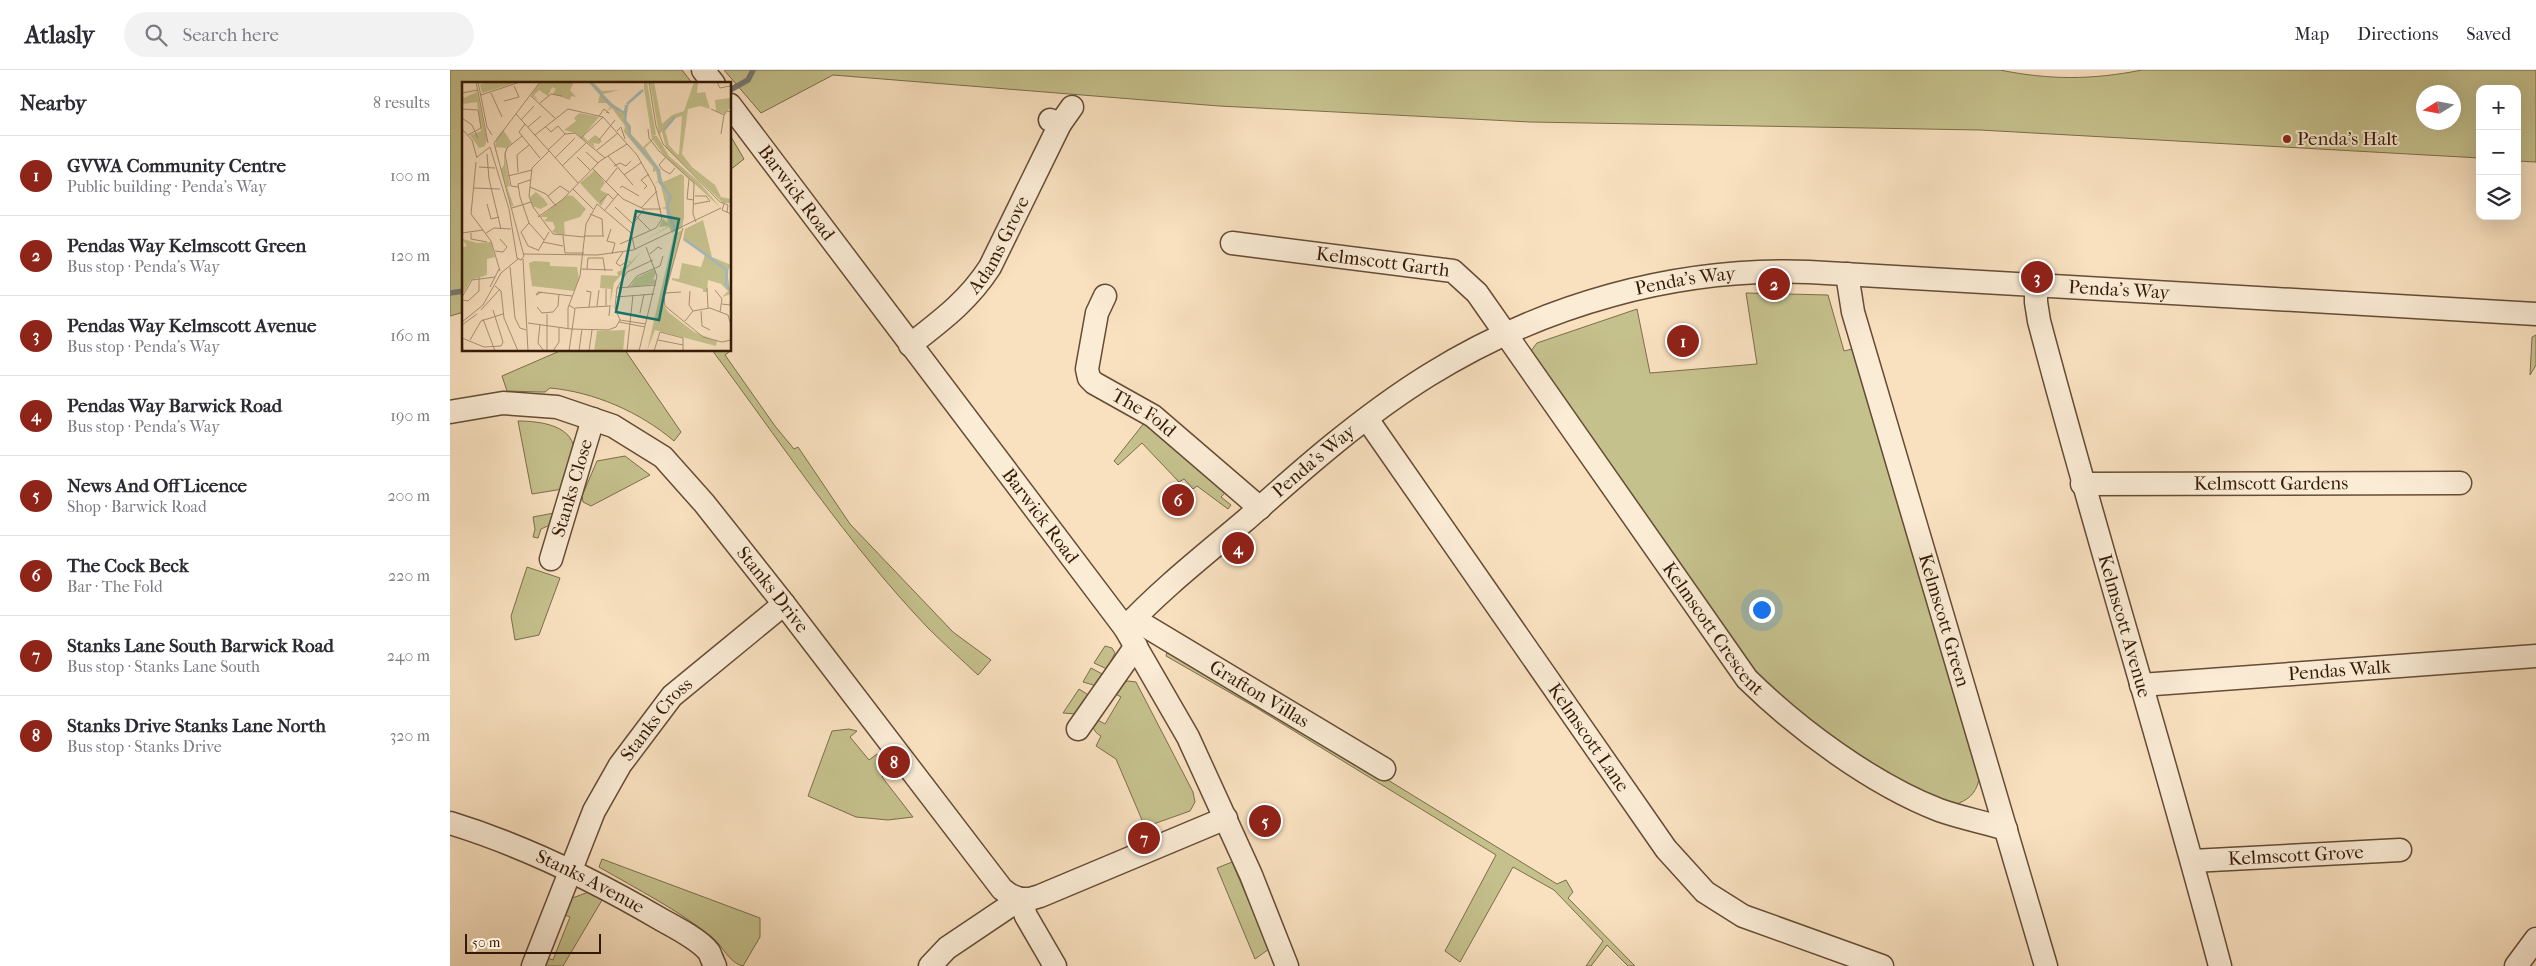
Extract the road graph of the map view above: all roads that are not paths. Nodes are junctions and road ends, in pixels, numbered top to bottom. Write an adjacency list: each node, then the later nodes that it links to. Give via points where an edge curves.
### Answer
1 (734, 111): 9 (street, Barwick Road)
2 (1060, 117): 9 (street, Adams Grove, via 990,267 978,286 963,303)
3 (1232, 243): 8 (street, Kelmscott Garth, via 1453,271 1477,293)
4 (1847, 274): 5 (street, Penda's Way); 8 (street, Penda's Way, via 1767,270 1659,282 1590,302); 25 (street, Kelmscott Green, via 1853,312)
5 (2036, 286): 7 (street, Penda's Way); 14 (street, Kelmscott Avenue, via 2038,321)
6 (1106, 296): 15 (street, The Fold, via 1096,322 1087,369 1089,378 1153,416)
7 (2536, 314)
8 (1504, 333): 12 (street, Penda's Way, via 1428,375); 25 (street, Kelmscott Crescent, via 1747,679 1780,711 1878,780 1939,810)
9 (910, 345): 18 (street, Barwick Road)
10 (450, 412): 11 (street, Stanks Drive, via 514,402 556,406)
11 (593, 419): 16 (street, Stanks Close); 17 (street, Stanks Drive, via 613,426 663,457)
12 (1367, 419): 15 (street, Penda's Way); 36 (street, Kelmscott Lane, via 1666,849 1705,892 1743,916)
13 (2460, 483): 14 (street, Kelmscott Gardens)
14 (2082, 484): 20 (street, Kelmscott Avenue)
15 (1260, 508): 18 (street, Penda's Way)
16 (550, 559)
17 (784, 604): 28 (street, Stanks Cross, via 672,696 654,718 620,765 594,811); 29 (street, Stanks Drive, via 1002,888)
18 (1131, 631): 21 (street, Penda's Way); 22 (street, Grafton Villas); 23 (street, Barwick Road, via 1188,737)
19 (2536, 656): 20 (street, Pendas Walk)
20 (2141, 684): 27 (street, Kelmscott Avenue)
21 (1079, 729)
22 (1384, 770)
23 (1226, 818): 29 (street, via 1040,896); 35 (street, Barwick Road)
24 (450, 823): 28 (street, Stanks Avenue)
25 (2006, 829): 37 (street, Kelmscott Green)
26 (2400, 850): 27 (street, Kelmscott Grove)
27 (2192, 861): 38 (street, Kelmscott Avenue)
28 (570, 869): 31 (street, Stanks Cross); 32 (street, Stanks Avenue, via 685,934 709,952)
29 (1020, 899): 33 (street, via 947,948); 34 (street, via 1026,916)
30 (2536, 939): 39 (street)
31 (533, 966)
32 (715, 966)
33 (930, 966)
34 (1055, 966)
35 (1287, 966)
36 (1882, 966)
37 (2046, 966)
38 (2220, 966)
39 (2516, 966)

